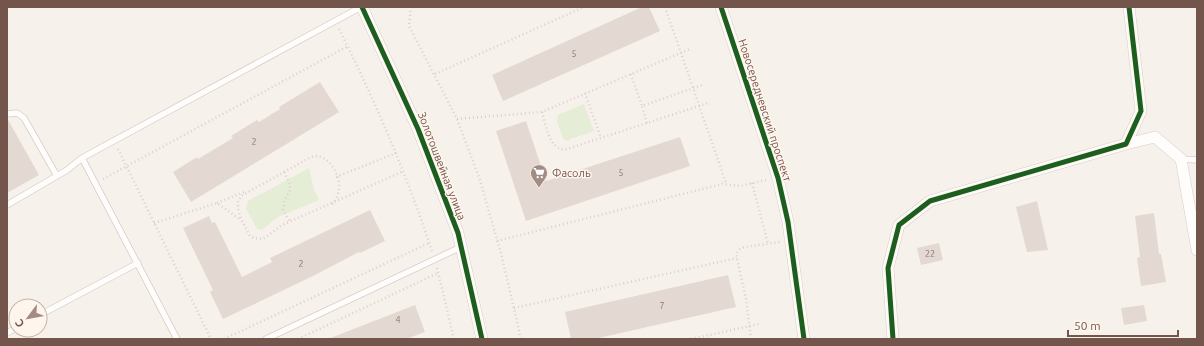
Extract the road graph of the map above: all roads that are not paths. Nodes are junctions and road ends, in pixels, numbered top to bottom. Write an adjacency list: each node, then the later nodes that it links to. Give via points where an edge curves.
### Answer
1 (362, 7): 6 (lane); 11 (street, Золотошвейная улица, via 418,129)
2 (721, 7): 18 (street, Новосередневский проспект, via 778,178)
3 (1129, 7): 5 (street, via 1141,111)
4 (7, 114): 9 (lane, via 17,113 24,118)
5 (1126, 144): 7 (street, via 1155,137); 19 (street, via 930,201 899,225 888,268)
6 (82, 158): 9 (lane); 13 (lane)
7 (1181, 159): 8 (lane); 12 (street)
8 (1197, 160)
9 (57, 176): 10 (lane)
10 (7, 205)
11 (461, 247): 16 (lane); 17 (street, Золотошвейная улица)
12 (1197, 250)
13 (138, 263): 14 (lane); 15 (lane)
14 (48, 311)
15 (178, 339)
16 (266, 339)
17 (482, 339)
18 (804, 339)
19 (893, 339)

